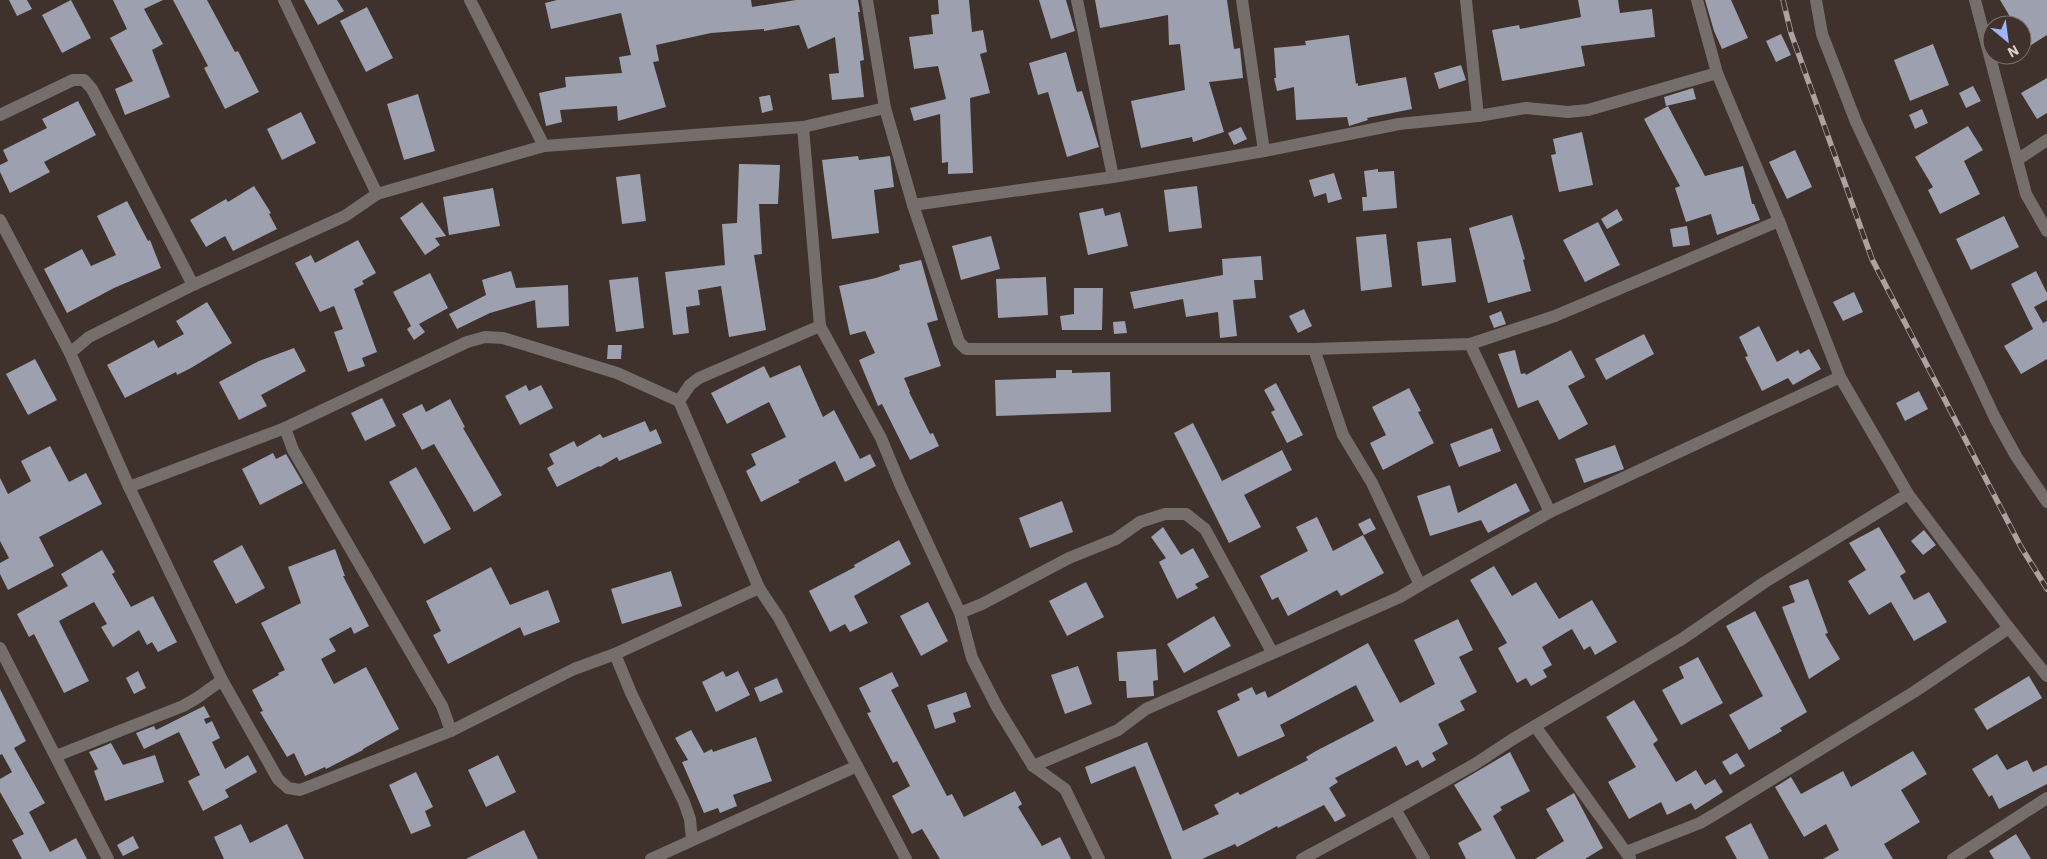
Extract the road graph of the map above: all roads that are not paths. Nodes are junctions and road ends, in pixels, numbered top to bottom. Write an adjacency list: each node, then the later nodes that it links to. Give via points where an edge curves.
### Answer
1 (284, 0): 20 (street)
2 (470, 0): 16 (street)
3 (867, 0): 11 (street)
4 (1077, 0): 19 (street)
5 (1242, 0): 17 (street)
6 (1466, 0): 13 (street)
7 (1697, 0): 10 (street)
8 (1816, 0): 37 (street, via 1822,34 1856,122 1995,418)
9 (1975, 0): 18 (street)
10 (1716, 73): 13 (street, via 1588,110 1568,112 1526,108); 23 (street)
11 (885, 108): 14 (street); 21 (street)
12 (0, 115): 25 (street, via 73,80 84,80)
13 (1478, 116): 17 (street, via 1399,124)
14 (803, 127): 16 (street); 26 (street)
15 (2047, 140): 18 (street)
16 (544, 146): 20 (street)
17 (1264, 151): 19 (street)
18 (2017, 160): 24 (street, via 2026,194)
19 (1114, 177): 21 (street)
20 (377, 194): 25 (street, via 345,216)
21 (913, 205): 30 (street, via 959,342 966,349)
22 (0, 220): 27 (street)
23 (1780, 221): 29 (street, via 1555,316); 32 (street)
24 (2047, 231)
25 (193, 285): 28 (street)
26 (820, 326): 33 (street, via 699,378); 41 (street, via 882,438)
27 (62, 337): 28 (street); 31 (street)
28 (89, 337): 31 (street)
29 (1470, 344): 30 (street); 38 (street)
30 (1314, 349): 39 (street, via 1343,435 1372,483)
31 (70, 353): 35 (street)
32 (1840, 377): 36 (street); 38 (street)
33 (679, 400): 34 (street, via 617,373 503,338 485,337 467,342); 40 (street)
34 (285, 428): 35 (street); 49 (street, via 293,450 442,706)
35 (129, 487): 47 (street)
36 (1908, 494): 42 (street); 48 (street, via 1765,582 1682,639)
37 (2047, 502)
38 (1550, 512): 39 (street)
39 (1420, 585): 44 (street, via 1400,597)
40 (759, 588): 45 (street); 51 (street, via 780,618)
41 (960, 613): 44 (street, via 1116,538 1140,522 1165,514 1186,514 1205,529); 52 (street, via 972,658 996,707)
42 (2009, 628): 46 (street); 56 (street, via 1906,697 1717,813)
43 (0, 648): 50 (street)
44 (1272, 652): 52 (street, via 1146,709 1118,730)
45 (615, 654): 49 (street, via 574,669); 55 (street, via 684,802)
46 (2047, 676)
47 (222, 680): 49 (street, via 278,779 288,788 300,790); 50 (street, via 183,706)
48 (1535, 726): 54 (street); 56 (street)
49 (450, 731)
50 (56, 756): 57 (street)
51 (857, 766): 55 (street); 59 (street)
52 (1033, 766): 60 (street, via 1065,788)
53 (2047, 798): 63 (street)
54 (1395, 810): 61 (street); 62 (street)
55 (692, 840): 58 (street)
56 (1628, 855)
57 (108, 859)
58 (651, 859)
59 (906, 859)
60 (1099, 859)
61 (1302, 859)
62 (1424, 859)
63 (1953, 859)

